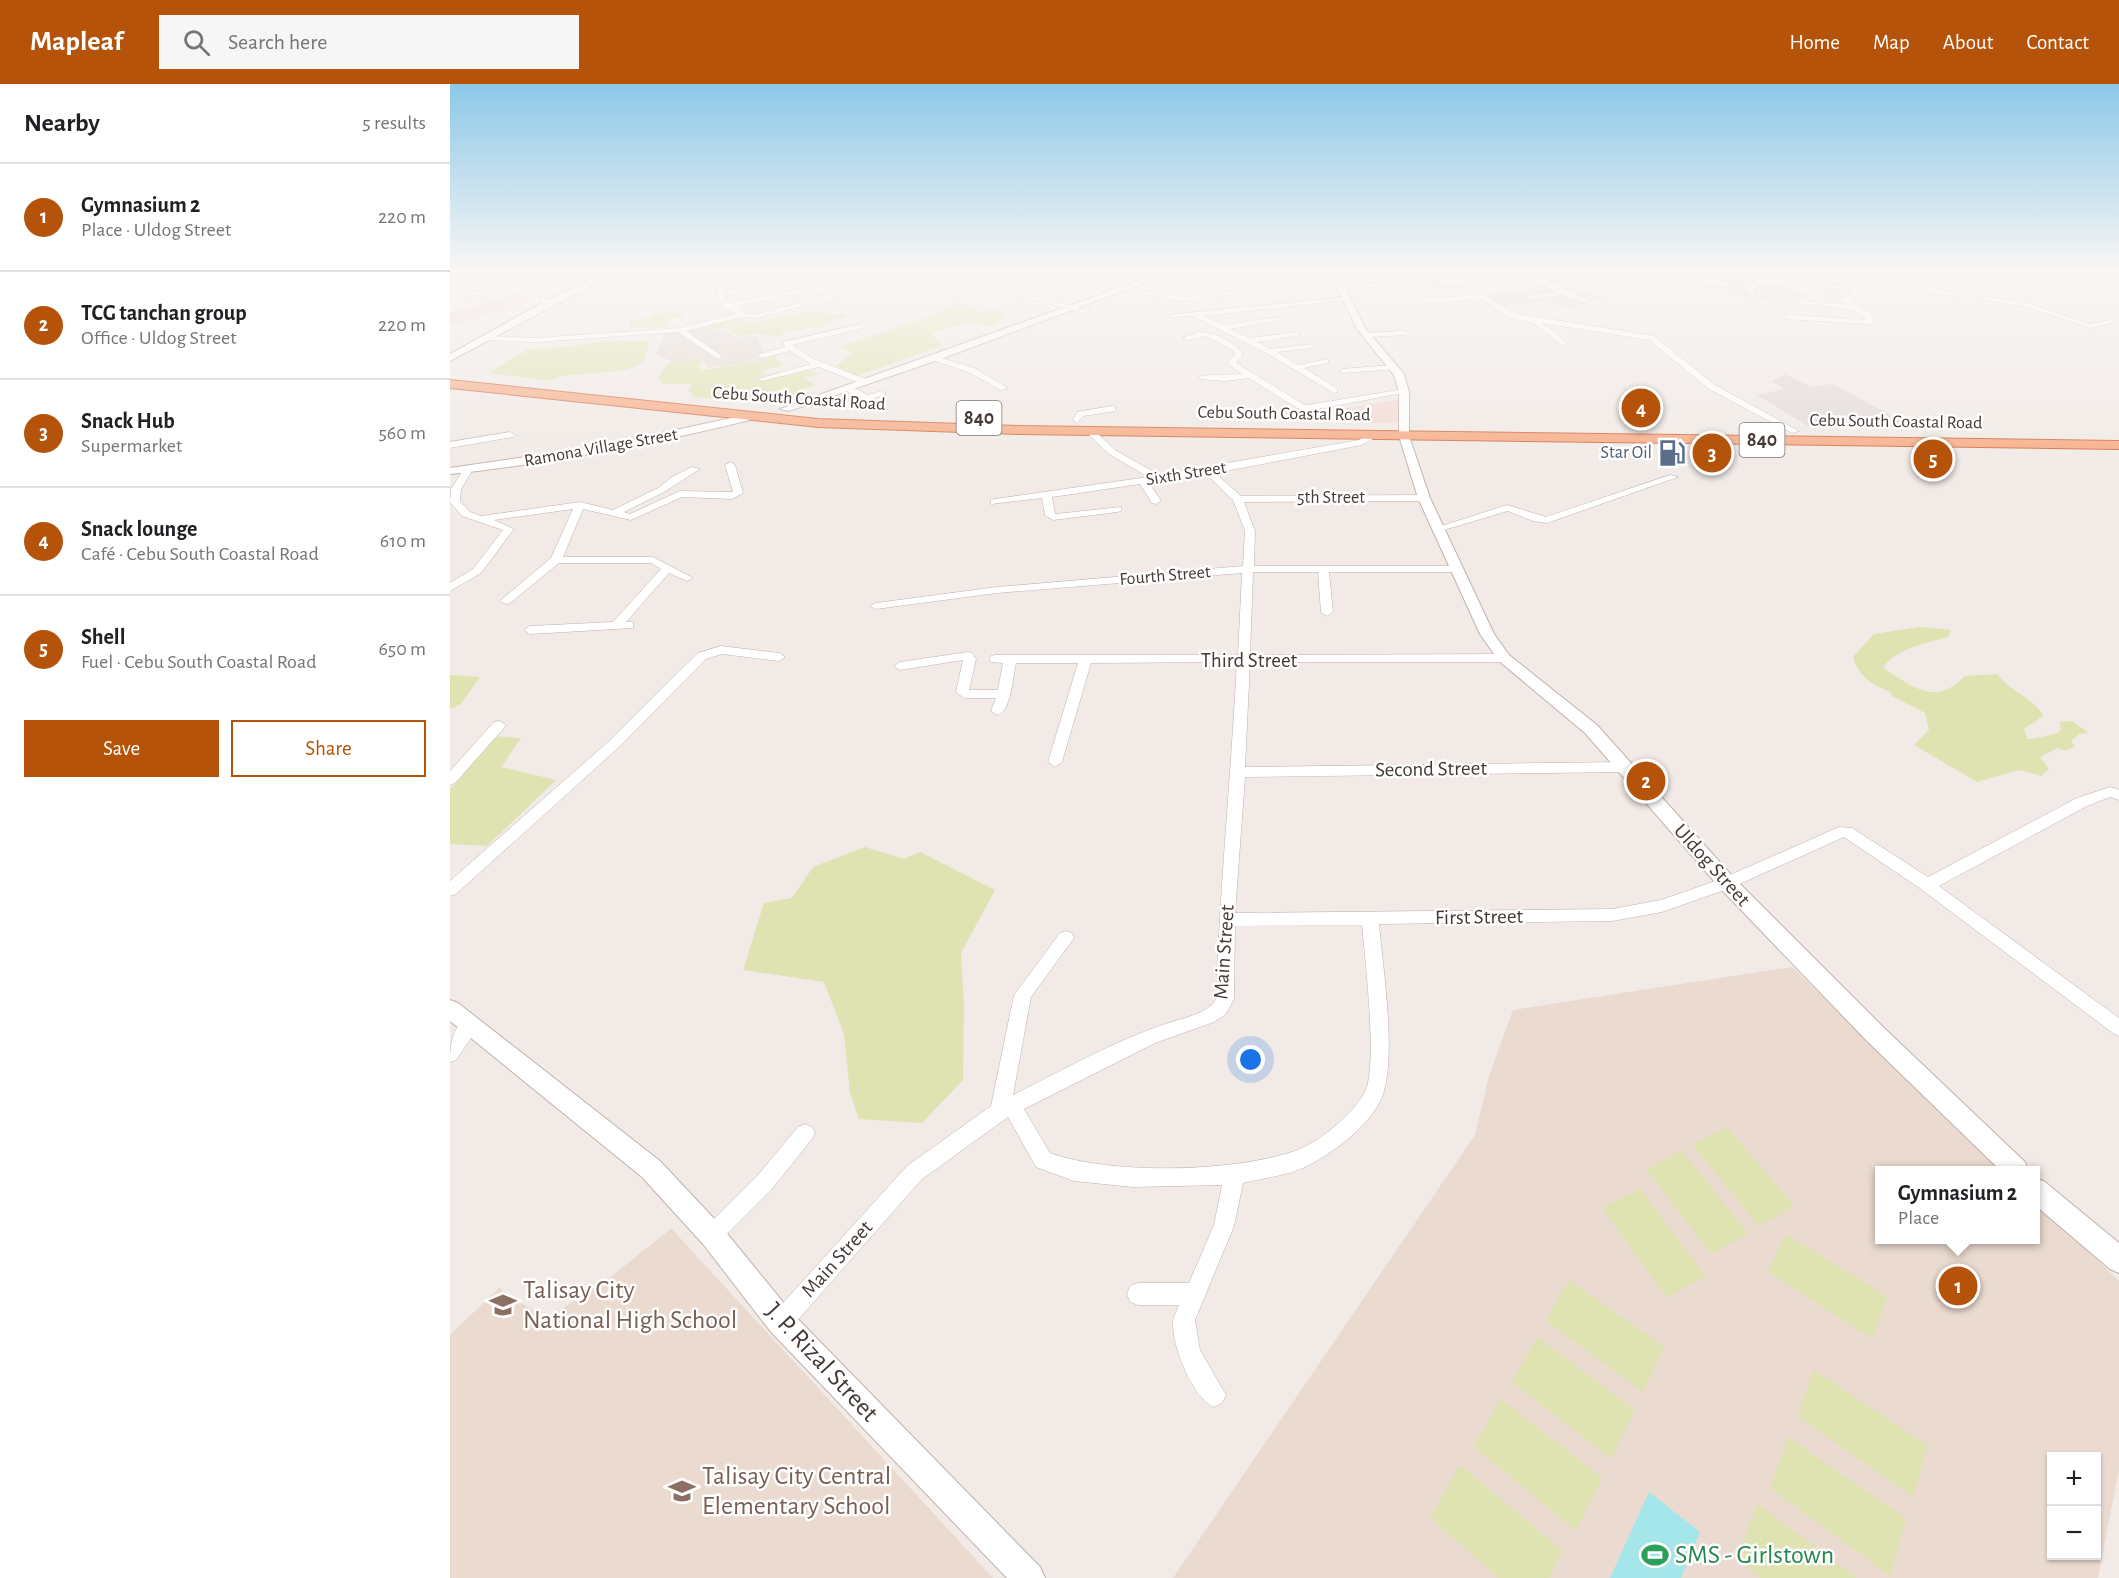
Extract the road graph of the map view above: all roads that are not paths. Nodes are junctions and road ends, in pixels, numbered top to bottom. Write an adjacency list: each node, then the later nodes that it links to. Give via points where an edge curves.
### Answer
1 (480, 341): 16 (street)
2 (695, 341): 15 (street)
3 (793, 341): 12 (street, via 786,344)
4 (982, 341): 17 (street)
5 (1221, 341): 24 (street, via 1236,349 1239,355 1231,363)
6 (1247, 341): 13 (street)
7 (1371, 341): 20 (street, Uldog Street)
8 (1559, 341): 10 (street)
9 (1654, 341): 38 (street, via 1712,387)
10 (1562, 343)
11 (1311, 346): 13 (street)
12 (791, 348): 14 (street); 19 (street)
13 (1269, 351): 21 (street)
14 (762, 356)
15 (717, 357)
16 (450, 358)
17 (935, 358): 27 (street); 30 (street, via 971,370)
18 (1325, 361): 21 (street)
19 (819, 364): 26 (street); 27 (street)
20 (1393, 367): 22 (street); 32 (street, Uldog Street)
21 (1299, 368): 31 (street)
22 (1343, 371)
23 (450, 375): 34 (highway, Cebu South Coastal Road / 840)
24 (1249, 375): 25 (street); 32 (street, via 1308,408)
25 (1203, 377)
26 (762, 379)
27 (865, 382): 29 (street)
28 (450, 384): 36 (highway, Cebu South Coastal Road / 840)
29 (847, 388): 33 (street, via 867,398); 34 (street)
30 (1004, 388)
31 (1334, 390)
32 (1404, 393): 40 (street, Uldog Street)
33 (882, 394)
34 (785, 409): 37 (highway, Cebu South Coastal Road / 840)
35 (1112, 409): 37 (street, via 1080,414)
36 (750, 417): 39 (highway, Cebu South Coastal Road / 840, via 818,423); 47 (street, Ramona Village Street, via 655,441)
37 (1077, 420): 40 (highway, Cebu South Coastal Road / 840)
38 (1795, 430): 40 (highway, Cebu South Coastal Road / 840); 43 (highway, Cebu South Coastal Road / 840)
39 (1090, 431): 42 (highway, Cebu South Coastal Road / 840); 52 (street, via 1112,452)
40 (1404, 431): 42 (highway, Cebu South Coastal Road / 840); 45 (highway, Cebu South Coastal Road / 840); 55 (street, Uldog Street)
41 (510, 435): 44 (street)
42 (1373, 435): 50 (street, Sixth Street, via 1362,442)
43 (2119, 436)
44 (450, 445)
45 (2119, 445)
46 (730, 465): 62 (street, via 736,495 680,494 635,516)
47 (468, 469): 49 (street, Ramona Village Street); 59 (street, via 456,489)
48 (695, 469): 62 (street)
49 (450, 471)
50 (1208, 471): 52 (street, Sixth Street); 56 (street, Main Street)
51 (1673, 477): 64 (street, via 1547,520 1536,520 1519,509 1507,508)
52 (1158, 479): 53 (street, Sixth Street)
53 (1143, 481): 54 (street, Sixth Street); 57 (street)
54 (1047, 495): 58 (street, Sixth Street); 61 (street, via 1053,517)
55 (1424, 498): 56 (street, 5th Street); 64 (street, Uldog Street)
56 (1238, 499): 67 (street, Main Street, via 1250,531)
57 (1156, 501)
58 (995, 502)
59 (453, 505): 63 (street)
60 (580, 505): 62 (street); 63 (street); 65 (street)
61 (1117, 509)
62 (615, 513)
63 (480, 519): 71 (street, via 509,529 471,578)
64 (1437, 529): 68 (street, Uldog Street)
65 (556, 560): 66 (street, via 653,560); 72 (street)
66 (668, 568): 70 (street); 76 (street)
67 (1247, 568): 69 (street, Fourth Street); 73 (street, Fourth Street, via 998,590); 82 (street, Main Street)
68 (1455, 569): 69 (street, Fourth Street); 79 (street, Uldog Street, via 1486,634)
69 (1323, 570): 74 (street)
70 (687, 578)
71 (450, 588)
72 (506, 601)
73 (876, 606)
74 (1327, 612)
75 (629, 625): 76 (street)
76 (616, 626): 77 (street)
77 (530, 630)
78 (779, 657): 95 (street, via 721,650 702,656 613,745)
79 (1504, 658): 82 (street, Third Street); 89 (street, Uldog Street, via 1591,729)
80 (995, 659): 81 (street, Third Street)
81 (1010, 659): 83 (street, Third Street); 85 (street)
82 (1242, 660): 83 (street, Third Street); 90 (street, Main Street)
83 (1085, 661): 88 (street)
84 (900, 666): 85 (street, via 968,656 962,692)
85 (1004, 694): 86 (street)
86 (998, 711)
87 (499, 725): 91 (street)
88 (1055, 762)
89 (1624, 767): 90 (street, Second Street); 93 (street, Uldog Street)
90 (1238, 772): 96 (street, Main Street)
91 (450, 780)
92 (2119, 795): 94 (street, via 2110,792 2082,801)
93 (1727, 883): 94 (street, First Street, via 1839,832 1854,835); 97 (street, First Street, via 1662,906 1612,915); 105 (street, Uldog Street)
94 (1927, 885): 101 (street, First Street)
95 (450, 890)
96 (1226, 920): 97 (street, First Street); 103 (street, Main Street, via 1225,999 1220,1010 1138,1042)
97 (1370, 920): 106 (street, via 1379,1075 1373,1096 1343,1133 1298,1160)
98 (1066, 938): 103 (street, via 1023,995)
99 (450, 1009): 100 (street, J. P. Rizal Street)
100 (471, 1025): 102 (street); 108 (street, J. P. Rizal Street, via 651,1169)
101 (2119, 1028)
102 (450, 1054)
103 (1006, 1108): 106 (street, via 1043,1160 1074,1171 1133,1177); 112 (street, Main Street, via 914,1173)
104 (806, 1133): 108 (street)
105 (2012, 1166)
106 (1234, 1175): 111 (street, via 1224,1226)
107 (2040, 1193): 109 (street)
108 (712, 1235): 112 (street, J. P. Rizal Street)
109 (2119, 1260)
110 (1138, 1294): 111 (street)
111 (1196, 1294): 113 (street, via 1184,1320 1183,1337 1195,1366)
112 (781, 1322): 114 (street, J. P. Rizal Street)
113 (1214, 1395)
114 (1029, 1578)

